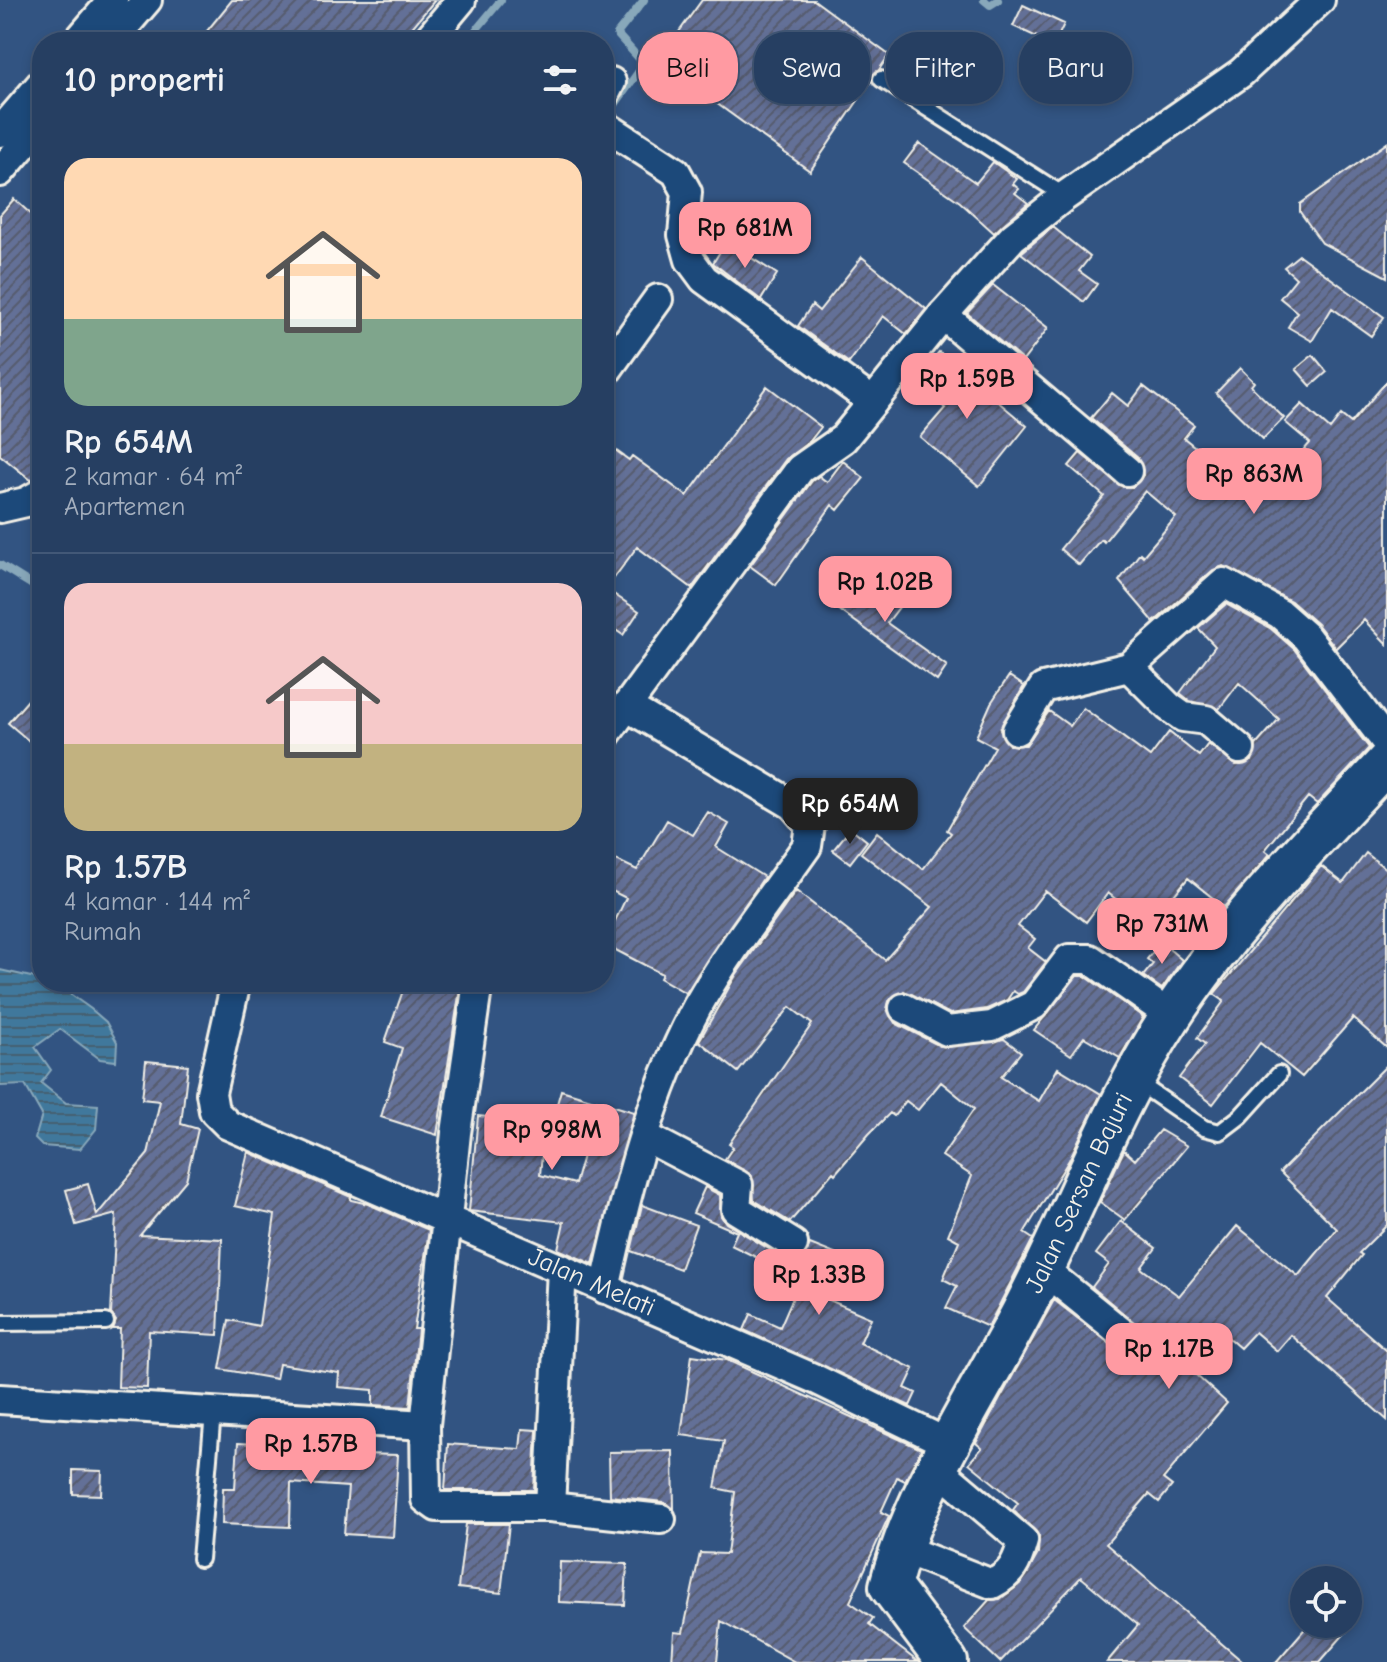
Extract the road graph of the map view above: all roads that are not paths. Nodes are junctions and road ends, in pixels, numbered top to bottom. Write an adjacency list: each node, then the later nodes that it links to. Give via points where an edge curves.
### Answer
1 (113, 0): 5 (street)
2 (147, 0): 6 (street)
3 (461, 0): 7 (street)
4 (1320, 0): 14 (street, via 1241,73)
5 (86, 32)
6 (120, 32)
7 (434, 32)
8 (881, 79): 14 (lane)
9 (32, 95): 10 (street)
10 (0, 132)
11 (614, 132): 18 (street, via 676,172 687,192 683,235 690,260 704,279)
12 (32, 135): 13 (street)
13 (0, 172)
14 (1065, 196): 16 (street, via 1013,237)
15 (658, 299): 17 (street)
16 (943, 315): 18 (street); 19 (street)
17 (614, 360)
18 (873, 402): 23 (street, via 843,439 800,469)
19 (1127, 471)
20 (32, 499): 21 (street)
21 (0, 508)
22 (1129, 667): 25 (street, via 1043,688); 26 (street, via 1224,583 1280,614 1306,637); 27 (street, via 1169,707 1183,717 1206,720)
23 (626, 706): 24 (street); 35 (street, via 793,805 810,825 807,846 697,1007 664,1077)
24 (614, 723)
25 (1017, 730)
26 (1387, 743)
27 (1240, 749)
28 (1387, 762): 32 (main road, Jalan Sersan Bajuri, via 1244,917)
29 (234, 992): 36 (street, Jalan Melati, via 211,1093 214,1111 228,1125)
30 (477, 992): 36 (street)
31 (904, 1008): 32 (street, via 947,1031 992,1026 1034,1005 1069,959 1090,959)
32 (1171, 1016): 34 (main road, Jalan Sersan Bajuri)
33 (1279, 1074): 34 (lane, via 1220,1132 1204,1128)
34 (1133, 1080): 39 (main road, Jalan Sersan Bajuri)
35 (646, 1137): 37 (street, via 738,1185 736,1209); 40 (street)
36 (447, 1218): 38 (street, Jalan Melati); 46 (street)
37 (793, 1244)
38 (562, 1269): 40 (street, Jalan Melati); 48 (street)
39 (1044, 1270): 43 (street); 47 (main road, Jalan Sersan Bajuri)
40 (605, 1289): 47 (street, Jalan Melati, via 813,1378)
41 (106, 1322): 42 (lane)
42 (0, 1323)
43 (1148, 1354)
44 (0, 1399): 45 (street)
45 (213, 1413): 46 (street); 51 (lane)
46 (425, 1425): 48 (street, via 426,1499 431,1506)
47 (945, 1457): 50 (main road, Jalan Sersan Bajuri); 50 (street, Jalan Melati, via 1023,1541 1018,1561 1008,1576 992,1584)
48 (550, 1507): 49 (street)
49 (661, 1519)
50 (900, 1548): 52 (main road, Jalan Sersan Bajuri, via 890,1586)
51 (200, 1559)
52 (947, 1662)

